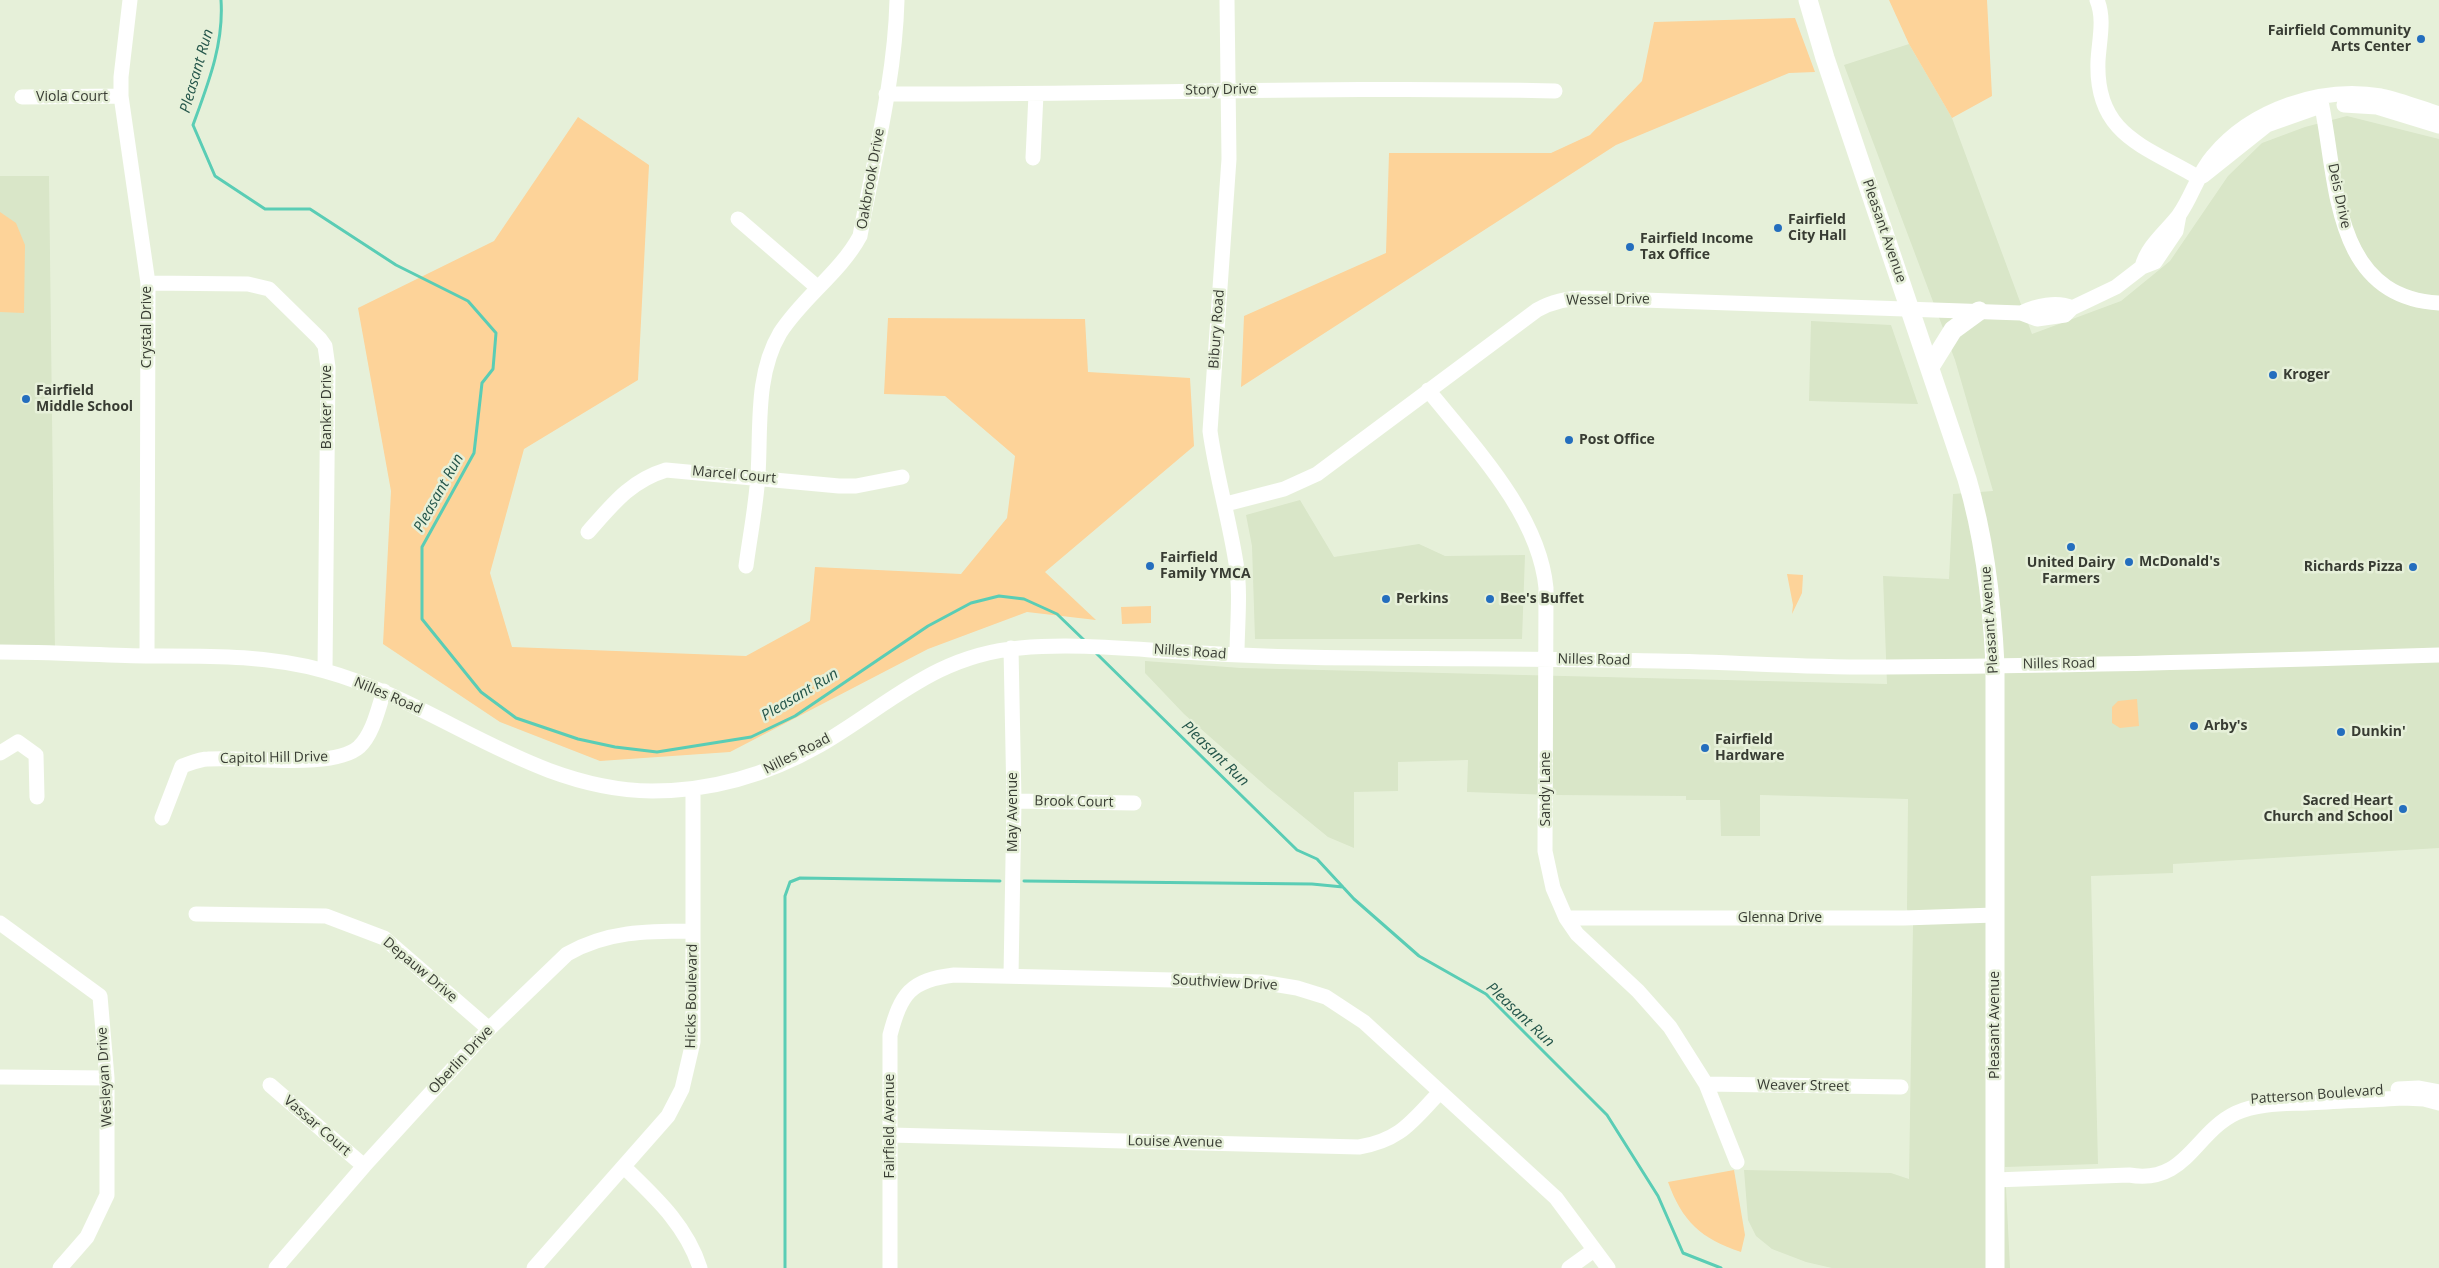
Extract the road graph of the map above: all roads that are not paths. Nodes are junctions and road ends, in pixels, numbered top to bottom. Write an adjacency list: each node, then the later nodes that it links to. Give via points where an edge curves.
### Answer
1 (130, 0): 10 (street, Crystal Drive, via 121,77)
2 (897, 0): 8 (street, Oakbrook Drive)
3 (1227, 0): 6 (street, Bibury Road)
4 (1808, 0): 21 (main road, Pleasant Avenue)
5 (2097, 0): 16 (street, via 2102,22 2098,76 2102,103 2116,125 2134,142)
6 (1229, 90): 7 (street, Story Drive, via 1418,88); 9 (street, Story Drive); 27 (street, Bibury Road, via 1230,158 1210,431)
7 (1556, 91)
8 (886, 94): 9 (street, Story Drive); 19 (street, Oakbrook Drive, via 860,236 850,254)
9 (1036, 94): 15 (street)
10 (122, 96): 11 (street, Viola Court); 18 (street, Crystal Drive)
11 (22, 97)
12 (2321, 101): 13 (street, Wessel Drive, via 2363,95 2382,96); 14 (street, Wessel Drive, via 2377,107); 16 (street, Wessel Drive, via 2268,125); 20 (street, Deis Drive, via 2338,206 2348,240 2357,256 2377,278 2399,293)
13 (2439, 114)
14 (2439, 126)
15 (1033, 158)
16 (2199, 178): 22 (street, Wessel Drive, via 2179,215 2176,231 2155,262 2142,267 2116,286 2072,308 2065,315 2050,318 2037,319 2021,312)
17 (738, 218): 19 (street)
18 (148, 283): 34 (street, Crystal Drive); 37 (street, Banker Drive, via 248,284 269,289 325,346 328,368)
19 (817, 287): 25 (street, Oakbrook Drive, via 780,333 765,371)
20 (2439, 303)
21 (1910, 308): 22 (street, Wessel Drive); 23 (main road, Pleasant Avenue); 24 (street, Wessel Drive, via 1566,298 1536,310)
22 (1979, 311): 23 (main road, via 1952,330)
23 (1930, 367): 36 (main road, Pleasant Avenue, via 1978,518 1990,585)
24 (1428, 390): 27 (street, Wessel Drive, via 1317,474 1284,489); 35 (street, Sandy Lane, via 1510,496 1534,538 1545,577)
25 (758, 477): 26 (street, Marcel Court, via 856,486); 28 (street, Marcel Court, via 666,470 647,476 626,490); 29 (street, Oakbrook Drive)
26 (902, 477)
27 (1226, 504): 32 (street, Bibury Road, via 1236,565)
28 (588, 532)
29 (746, 566)
30 (1011, 648): 32 (street, Nilles Road, via 1126,648); 40 (street, Nilles Road, via 952,663 921,678 824,743 786,763 738,780); 42 (street, May Avenue)
31 (0, 652): 34 (street, Nilles Road)
32 (1237, 655): 35 (street, Nilles Road)
33 (2439, 655): 36 (street, Nilles Road)
34 (147, 656): 37 (street, Nilles Road, via 230,655 281,661)
35 (1545, 660): 36 (street, Nilles Road, via 1818,666); 47 (street, Sandy Lane, via 1545,851 1553,888)
36 (1995, 665): 46 (main road, Pleasant Avenue)
37 (325, 671): 38 (street, Nilles Road)
38 (384, 691): 40 (street, Nilles Road, via 524,762 572,780 610,788); 44 (street, Capitol Hill Drive, via 368,734 360,746 348,754 324,759 206,759 182,766)
39 (0, 753): 41 (street, via 18,742 36,755)
40 (693, 789): 49 (street, Hicks Boulevard)
41 (37, 797)
42 (1014, 801): 43 (street, Brook Court); 50 (street, May Avenue)
43 (1134, 803)
44 (162, 818)
45 (196, 914): 52 (street, Depauw Drive, via 326,916 384,938)
46 (1995, 915): 47 (street, Glenna Drive); 66 (main road, Pleasant Avenue)
47 (1566, 918): 55 (street, Sandy Lane, via 1577,934 1638,991 1670,1027)
48 (0, 923): 54 (street, Wesleyan Drive, via 100,996)
49 (692, 931): 52 (street, Oberlin Drive, via 616,934 581,946 553,966); 64 (street, Hicks Boulevard, via 693,1042 682,1089 668,1116)
50 (1011, 976): 51 (street, Southview Drive, via 931,978); 58 (street, Southview Drive, via 1261,982 1297,988 1326,997 1344,1007)
51 (912, 990): 61 (street, Fairfield Avenue, via 898,1006 890,1035)
52 (489, 1029): 63 (street, Oberlin Drive)
53 (0, 1077): 54 (street)
54 (107, 1078): 68 (street, Wesleyan Drive, via 107,1195 87,1237)
55 (1706, 1084): 57 (street, Weaver Street); 62 (street, Sandy Lane)
56 (270, 1085): 63 (street, Vassar Court)
57 (1901, 1087)
58 (1440, 1092): 61 (street, Louise Avenue, via 1401,1133 1379,1144 1359,1147); 67 (street, Southview Drive, via 1556,1198)
59 (2439, 1092): 65 (street, Patterson Boulevard, via 2419,1088 2246,1099 2216,1116 2170,1159)
60 (2439, 1103): 65 (street, Patterson Boulevard, via 2403,1098 2254,1107 2226,1119 2170,1170 2145,1178)
61 (890, 1135): 72 (street, Fairfield Avenue)
62 (1737, 1162)
63 (364, 1166): 69 (street, Oberlin Drive)
64 (624, 1167): 70 (street, Hicks Boulevard); 71 (street, via 675,1218 694,1250)
65 (2129, 1175): 66 (street, Patterson Boulevard)
66 (1995, 1180): 75 (main road, Pleasant Avenue)
67 (1594, 1250): 73 (street); 74 (street, Southview Drive)
68 (60, 1268)
69 (276, 1268)
70 (534, 1268)
71 (700, 1268)
72 (890, 1268)
73 (1569, 1268)
74 (1608, 1268)
75 (1994, 1268)

